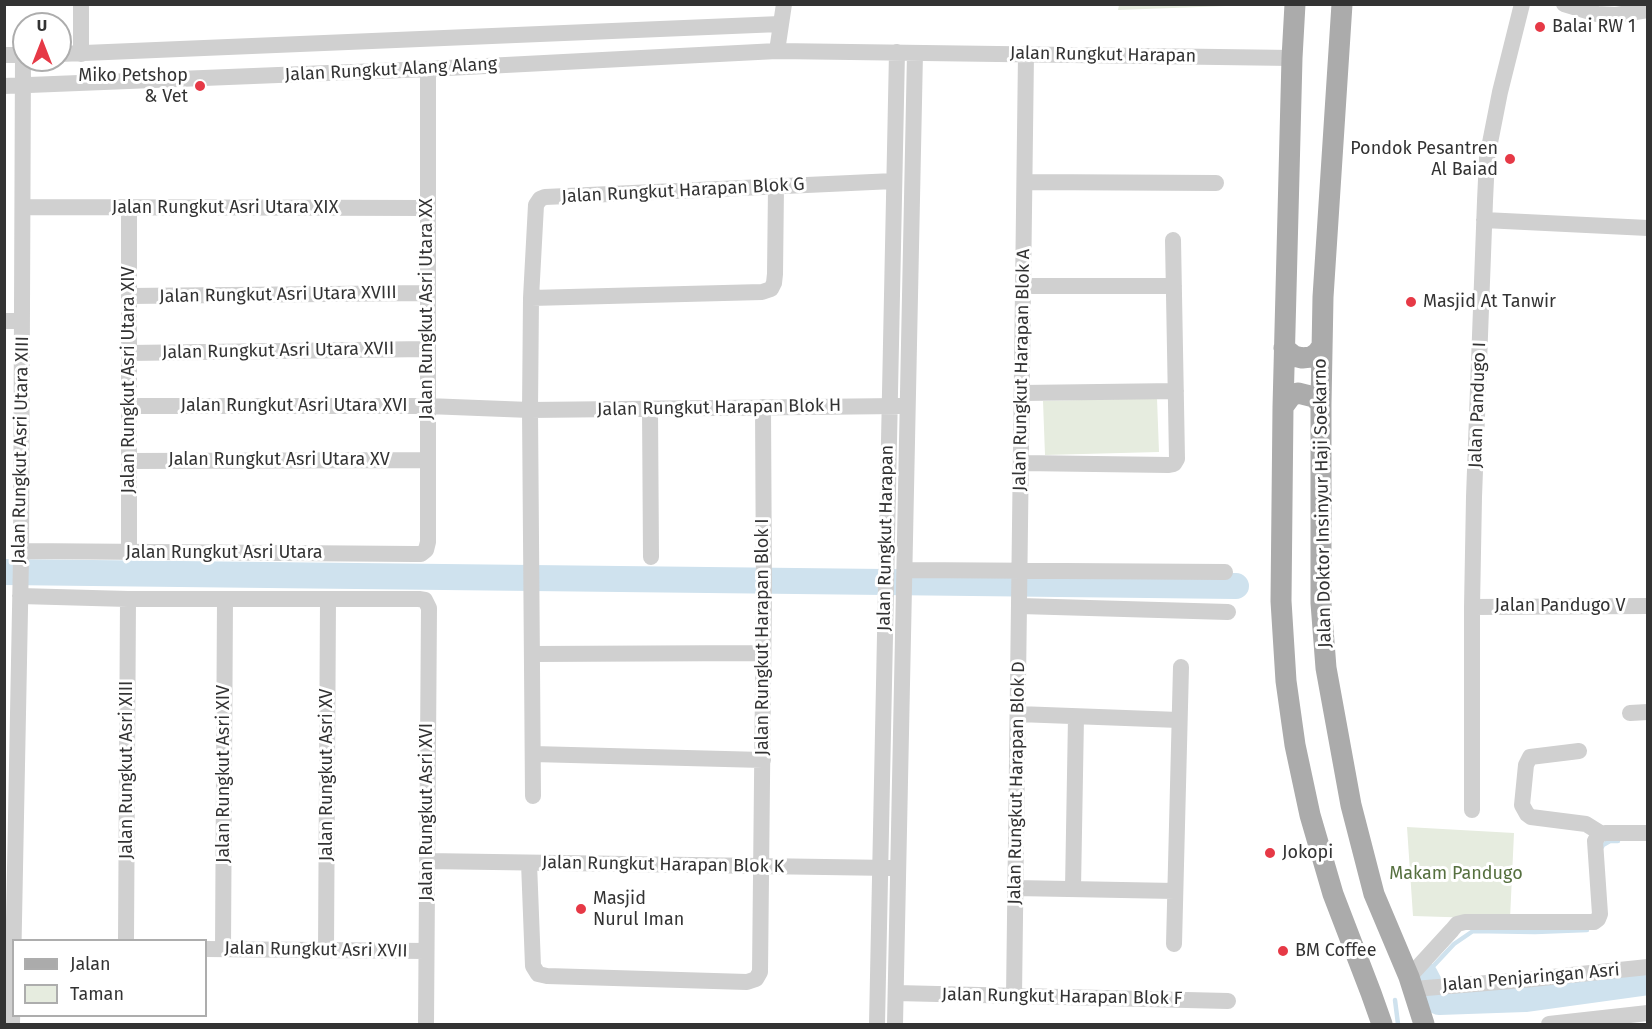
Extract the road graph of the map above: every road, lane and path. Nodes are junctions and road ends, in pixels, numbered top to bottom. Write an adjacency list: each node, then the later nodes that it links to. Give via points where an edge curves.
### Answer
1 (81, 4): 13 (street)
2 (784, 4): 8 (street)
3 (1295, 4): 15 (main road, Jalan Doktor Insinyur Haji Soekarno)
4 (1342, 4): 37 (main road, Jalan Doktor Insinyur Haji Soekarno)
5 (1522, 4): 27 (street, Jalan Pandugo I, via 1487,158)
6 (1564, 4): 7 (street, via 1597,14)
7 (1647, 10)
8 (780, 24): 9 (street); 13 (street, Jalan Rungkut Alang Alang)
9 (777, 51): 10 (street, Jalan Rungkut Harapan); 16 (street, Jalan Rungkut Alang Alang)
10 (897, 52): 11 (street, Jalan Rungkut Harapan); 20 (street, Jalan Rungkut Harapan)
11 (915, 53): 14 (street, Jalan Rungkut Harapan); 47 (street, Jalan Rungkut Harapan)
12 (72, 54): 13 (street, Jalan Rungkut Alang Alang)
13 (81, 54)
14 (1026, 54): 15 (street, Jalan Rungkut Harapan); 21 (street, Jalan Rungkut Harapan Blok A)
15 (1292, 58): 38 (main road, Jalan Doktor Insinyur Haji Soekarno)
16 (428, 69): 19 (street, Jalan Rungkut Alang Alang); 26 (street, Jalan Rungkut Asri Utara XX)
17 (24, 72): 19 (street, Jalan Rungkut Asri Utara XIII)
18 (4, 86): 19 (street, Jalan Rungkut Alang Alang)
19 (24, 86): 24 (street, Jalan Rungkut Asri Utara XIII)
20 (894, 181): 23 (street, Jalan Rungkut Harapan Blok G); 46 (street, Jalan Rungkut Harapan)
21 (1025, 182): 22 (street); 30 (street, Jalan Rungkut Harapan Blok A)
22 (1216, 183)
23 (776, 187): 34 (street, Jalan Rungkut Harapan Blok G, via 540,199 536,205); 34 (street, via 775,274 771,289)
24 (23, 207): 25 (street, Jalan Rungkut Asri Utara XIX); 36 (street, Jalan Rungkut Asri Utara XIII)
25 (129, 207): 26 (street, Jalan Rungkut Asri Utara XIX); 33 (street, Jalan Rungkut Asri Utara XIV)
26 (427, 208): 32 (street, Jalan Rungkut Asri Utara XX)
27 (1484, 220): 28 (street); 68 (street, Jalan Pandugo I)
28 (1647, 228)
29 (1173, 240): 31 (street)
30 (1023, 286): 31 (street); 42 (street, Jalan Rungkut Harapan Blok A)
31 (1174, 286): 41 (street)
32 (427, 293): 33 (street, Jalan Rungkut Asri Utara XVIII); 39 (street, Jalan Rungkut Asri Utara XX)
33 (129, 296): 40 (street, Jalan Rungkut Asri Utara XIV)
34 (531, 298): 51 (street, Jalan Rungkut Harapan Blok G)
35 (4, 321): 36 (street)
36 (22, 321): 57 (street, Jalan Rungkut Asri Utara XIII)
37 (1322, 346): 38 (main road, via 1311,357 1302,358); 43 (main road, Jalan Doktor Insinyur Haji Soekarno)
38 (1284, 348): 49 (main road, Jalan Doktor Insinyur Haji Soekarno)
39 (427, 349): 40 (street, Jalan Rungkut Asri Utara XVII); 45 (street, Jalan Rungkut Asri Utara XX)
40 (129, 352): 44 (street, Jalan Rungkut Asri Utara XIV)
41 (1176, 391): 42 (street); 54 (street, via 1178,459 1174,464)
42 (1022, 393): 54 (street, Jalan Rungkut Harapan Blok A)
43 (1321, 404): 49 (main road, via 1314,397 1298,393); 102 (main road, Jalan Doktor Insinyur Haji Soekarno, via 1321,603 1326,668 1352,805 1374,894)
44 (129, 406): 45 (street, Jalan Rungkut Asri Utara XVI); 53 (street, Jalan Rungkut Asri Utara XIV)
45 (427, 406): 51 (street, Jalan Rungkut Asri Utara XVI); 52 (street, Jalan Rungkut Asri Utara XX)
46 (889, 406): 47 (street, Jalan Rungkut Harapan Blok H); 48 (street, Jalan Rungkut Harapan Blok H); 89 (street, Jalan Rungkut Harapan)
47 (908, 406): 61 (street, Jalan Rungkut Harapan)
48 (763, 407): 50 (street, Jalan Rungkut Harapan Blok H); 70 (street, Jalan Rungkut Harapan Blok I)
49 (1283, 407): 110 (main road, Jalan Doktor Insinyur Haji Soekarno, via 1281,602 1295,745 1327,875)
50 (650, 409): 51 (street, Jalan Rungkut Harapan Blok H); 58 (street)
51 (530, 410): 71 (street)
52 (428, 460): 53 (street, Jalan Rungkut Asri Utara XV); 55 (street, Jalan Rungkut Asri Utara XX)
53 (129, 461): 56 (street, Jalan Rungkut Asri Utara XIV)
54 (1021, 463): 60 (street, Jalan Rungkut Harapan Blok A)
55 (426, 550): 56 (street, Jalan Rungkut Asri Utara, via 421,554)
56 (129, 552): 57 (street, Jalan Rungkut Asri Utara)
57 (21, 554): 62 (street, Jalan Rungkut Asri Utara XIII)
58 (651, 558)
59 (1225, 572): 60 (street)
60 (1020, 574): 61 (street); 66 (street, Jalan Rungkut Harapan Blok D)
61 (905, 580): 90 (street, Jalan Rungkut Harapan)
62 (20, 592): 63 (street); 85 (street, Jalan Rungkut Asri Utara XIII)
63 (128, 599): 64 (street); 95 (street, Jalan Rungkut Asri XIII)
64 (225, 599): 65 (street); 98 (street, Jalan Rungkut Asri XIV)
65 (328, 600): 86 (street, Jalan Rungkut Asri XVI, via 419,599 425,600 429,608); 99 (street, Jalan Rungkut Asri XV)
66 (1020, 601): 69 (street); 75 (street, Jalan Rungkut Harapan Blok D)
67 (1647, 606): 68 (street, Jalan Pandugo V)
68 (1472, 607): 82 (street, Jalan Pandugo I)
69 (1228, 612)
70 (763, 653): 71 (street); 80 (street, Jalan Rungkut Harapan Blok I)
71 (533, 654): 79 (street)
72 (1181, 667): 77 (street)
73 (1647, 712): 74 (street)
74 (1630, 713)
75 (1018, 714): 76 (street); 91 (street, Jalan Rungkut Harapan Blok D)
76 (1076, 717): 77 (street); 92 (street)
77 (1179, 720): 93 (street)
78 (1580, 751): 84 (street, via 1530,757 1522,805 1531,816 1586,824)
79 (533, 754): 80 (street); 81 (street)
80 (763, 760): 88 (street, Jalan Rungkut Harapan Blok I)
81 (533, 796)
82 (1472, 810)
83 (1647, 833): 84 (street)
84 (1602, 834): 102 (street, via 1595,841 1598,919 1591,923 1457,924)
85 (10, 845): 94 (street, Jalan Rungkut Asri Utara XIII)
86 (427, 861): 87 (street, Jalan Rungkut Harapan Blok K); 100 (street, Jalan Rungkut Asri XVI)
87 (529, 863): 88 (street, Jalan Rungkut Harapan Blok K); 88 (street, Jalan Rungkut Harapan Blok I, via 533,966 538,974 747,982 756,979 760,972)
88 (762, 866): 89 (street, Jalan Rungkut Harapan Blok K)
89 (880, 868): 90 (street, Jalan Rungkut Harapan Blok K); 108 (street, Jalan Rungkut Harapan)
90 (899, 868): 103 (street, Jalan Rungkut Harapan)
91 (1015, 888): 92 (street); 104 (street, Jalan Rungkut Harapan Blok D)
92 (1073, 889): 93 (street)
93 (1175, 891): 96 (street)
94 (13, 939)
95 (126, 939)
96 (1174, 944)
97 (207, 949): 98 (street, Jalan Rungkut Asri XVII)
98 (223, 949): 99 (street, Jalan Rungkut Asri XVII)
99 (326, 950): 100 (street, Jalan Rungkut Asri XVII)
100 (426, 951): 107 (street, Jalan Rungkut Asri XVI)
101 (1647, 967): 102 (street, Jalan Penjaringan Asri, via 1523,980)
102 (1422, 985): 111 (main road, Jalan Doktor Insinyur Haji Soekarno)
103 (896, 993): 104 (street, Jalan Rungkut Harapan Blok F); 109 (street, Jalan Rungkut Harapan)
104 (1014, 996): 105 (street, Jalan Rungkut Harapan Blok F)
105 (1228, 1001)
106 (1647, 1013): 112 (street)
107 (426, 1024)
108 (877, 1024)
109 (895, 1024)
110 (1382, 1024)
111 (1424, 1024)
112 (1549, 1024)

